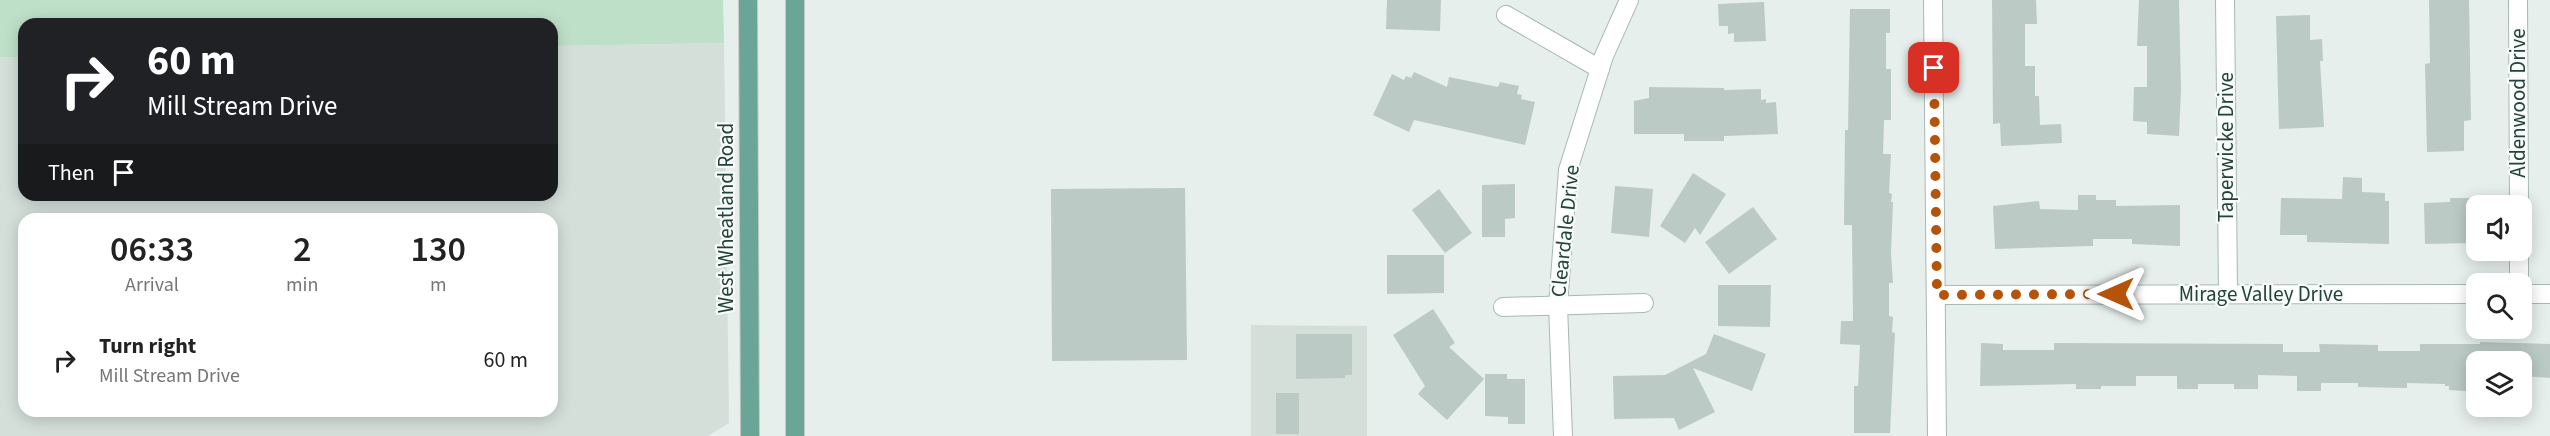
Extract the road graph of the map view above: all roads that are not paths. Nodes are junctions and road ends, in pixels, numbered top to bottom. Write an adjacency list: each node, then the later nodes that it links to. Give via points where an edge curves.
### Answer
1 (748, 0): 18 (main road, West Wheatland Road)
2 (795, 0): 19 (main road)
3 (1629, 0): 8 (street, Cleardale Drive)
4 (1933, 0): 14 (street)
5 (2225, 0): 10 (street, Taperwicke Drive)
6 (2518, 0): 9 (street, Aldenwood Drive)
7 (1506, 15): 8 (street)
8 (1600, 69): 16 (street, Cleardale Drive, via 1568,170)
9 (2519, 195)
10 (2228, 294): 11 (street, Mirage Valley Drive); 14 (street, Mirage Valley Drive)
11 (2466, 294)
12 (2532, 294): 13 (street)
13 (2550, 294)
14 (1937, 295): 21 (street)
15 (1644, 303): 16 (street)
16 (1558, 306): 17 (street); 20 (street, Cleardale Drive)
17 (1503, 307)
18 (750, 436)
19 (795, 436)
20 (1563, 436)
21 (1936, 436)

